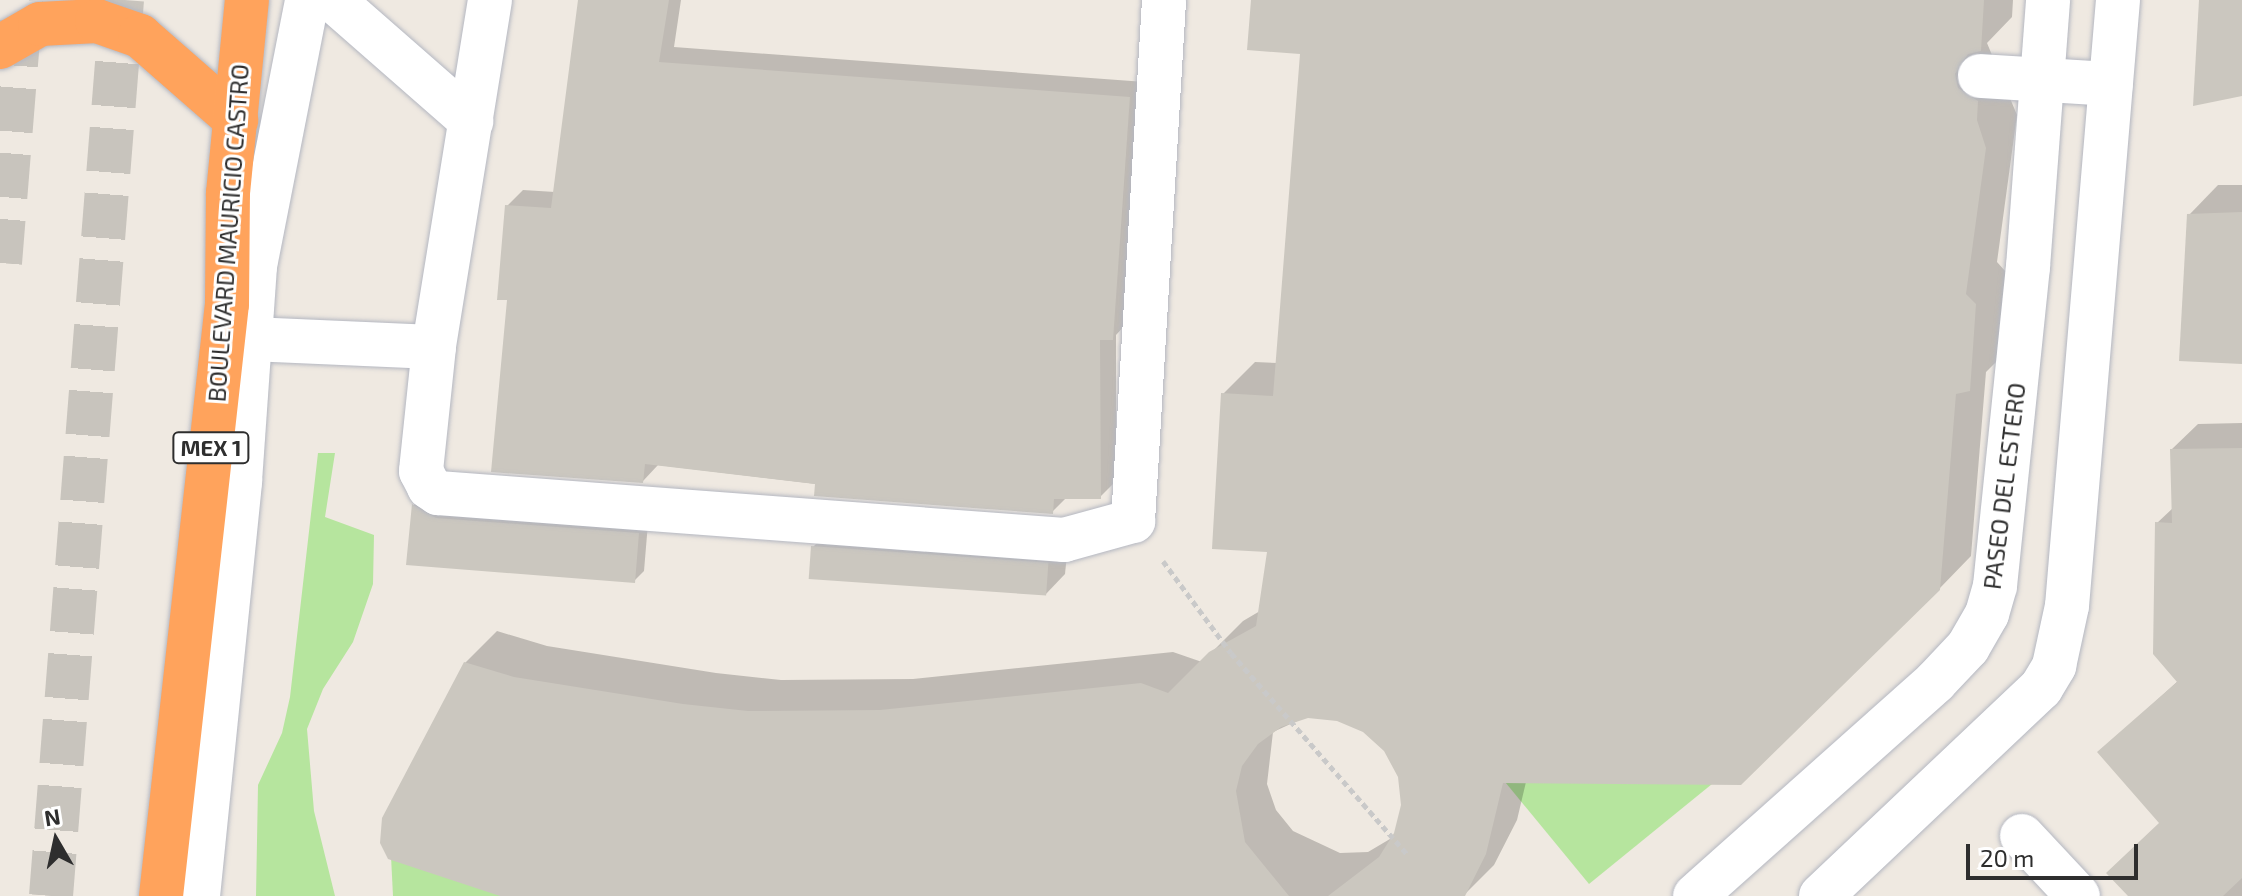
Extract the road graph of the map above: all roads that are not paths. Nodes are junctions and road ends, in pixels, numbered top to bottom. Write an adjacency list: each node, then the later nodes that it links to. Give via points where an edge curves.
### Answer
1 (247, 0): 12 (highway, BOULEVARD MAURICIO CASTRO / MEX 1)
2 (307, 0): 16 (street, via 255,266)
3 (333, 0): 13 (street)
4 (490, 0): 13 (street)
5 (1164, 0): 17 (street, via 1133,521 1064,540 438,493 422,480 421,471)
6 (2048, 0): 10 (street, PASEO DEL ESTERO)
7 (2118, 0): 11 (street)
8 (0, 47): 12 (highway, via 40,24 97,21 140,36)
9 (1980, 76): 10 (street)
10 (2043, 79): 11 (street); 14 (street, PASEO DEL ESTERO)
11 (2111, 84): 15 (street)
12 (236, 120): 19 (highway, BOULEVARD MAURICIO CASTRO / MEX 1, via 228,193 227,304)
13 (471, 121): 17 (street)
14 (2028, 267): 15 (street); 21 (street, PASEO DEL ESTERO, via 1995,586 1987,614 1968,647 1935,682)
15 (2097, 274): 22 (street, via 2067,606 2054,666 2041,688)
16 (250, 339): 17 (street); 20 (street)
17 (434, 347)
18 (2022, 836): 23 (street)
19 (161, 896)
20 (198, 896)
21 (1695, 896)
22 (1821, 896)
23 (2078, 896)

